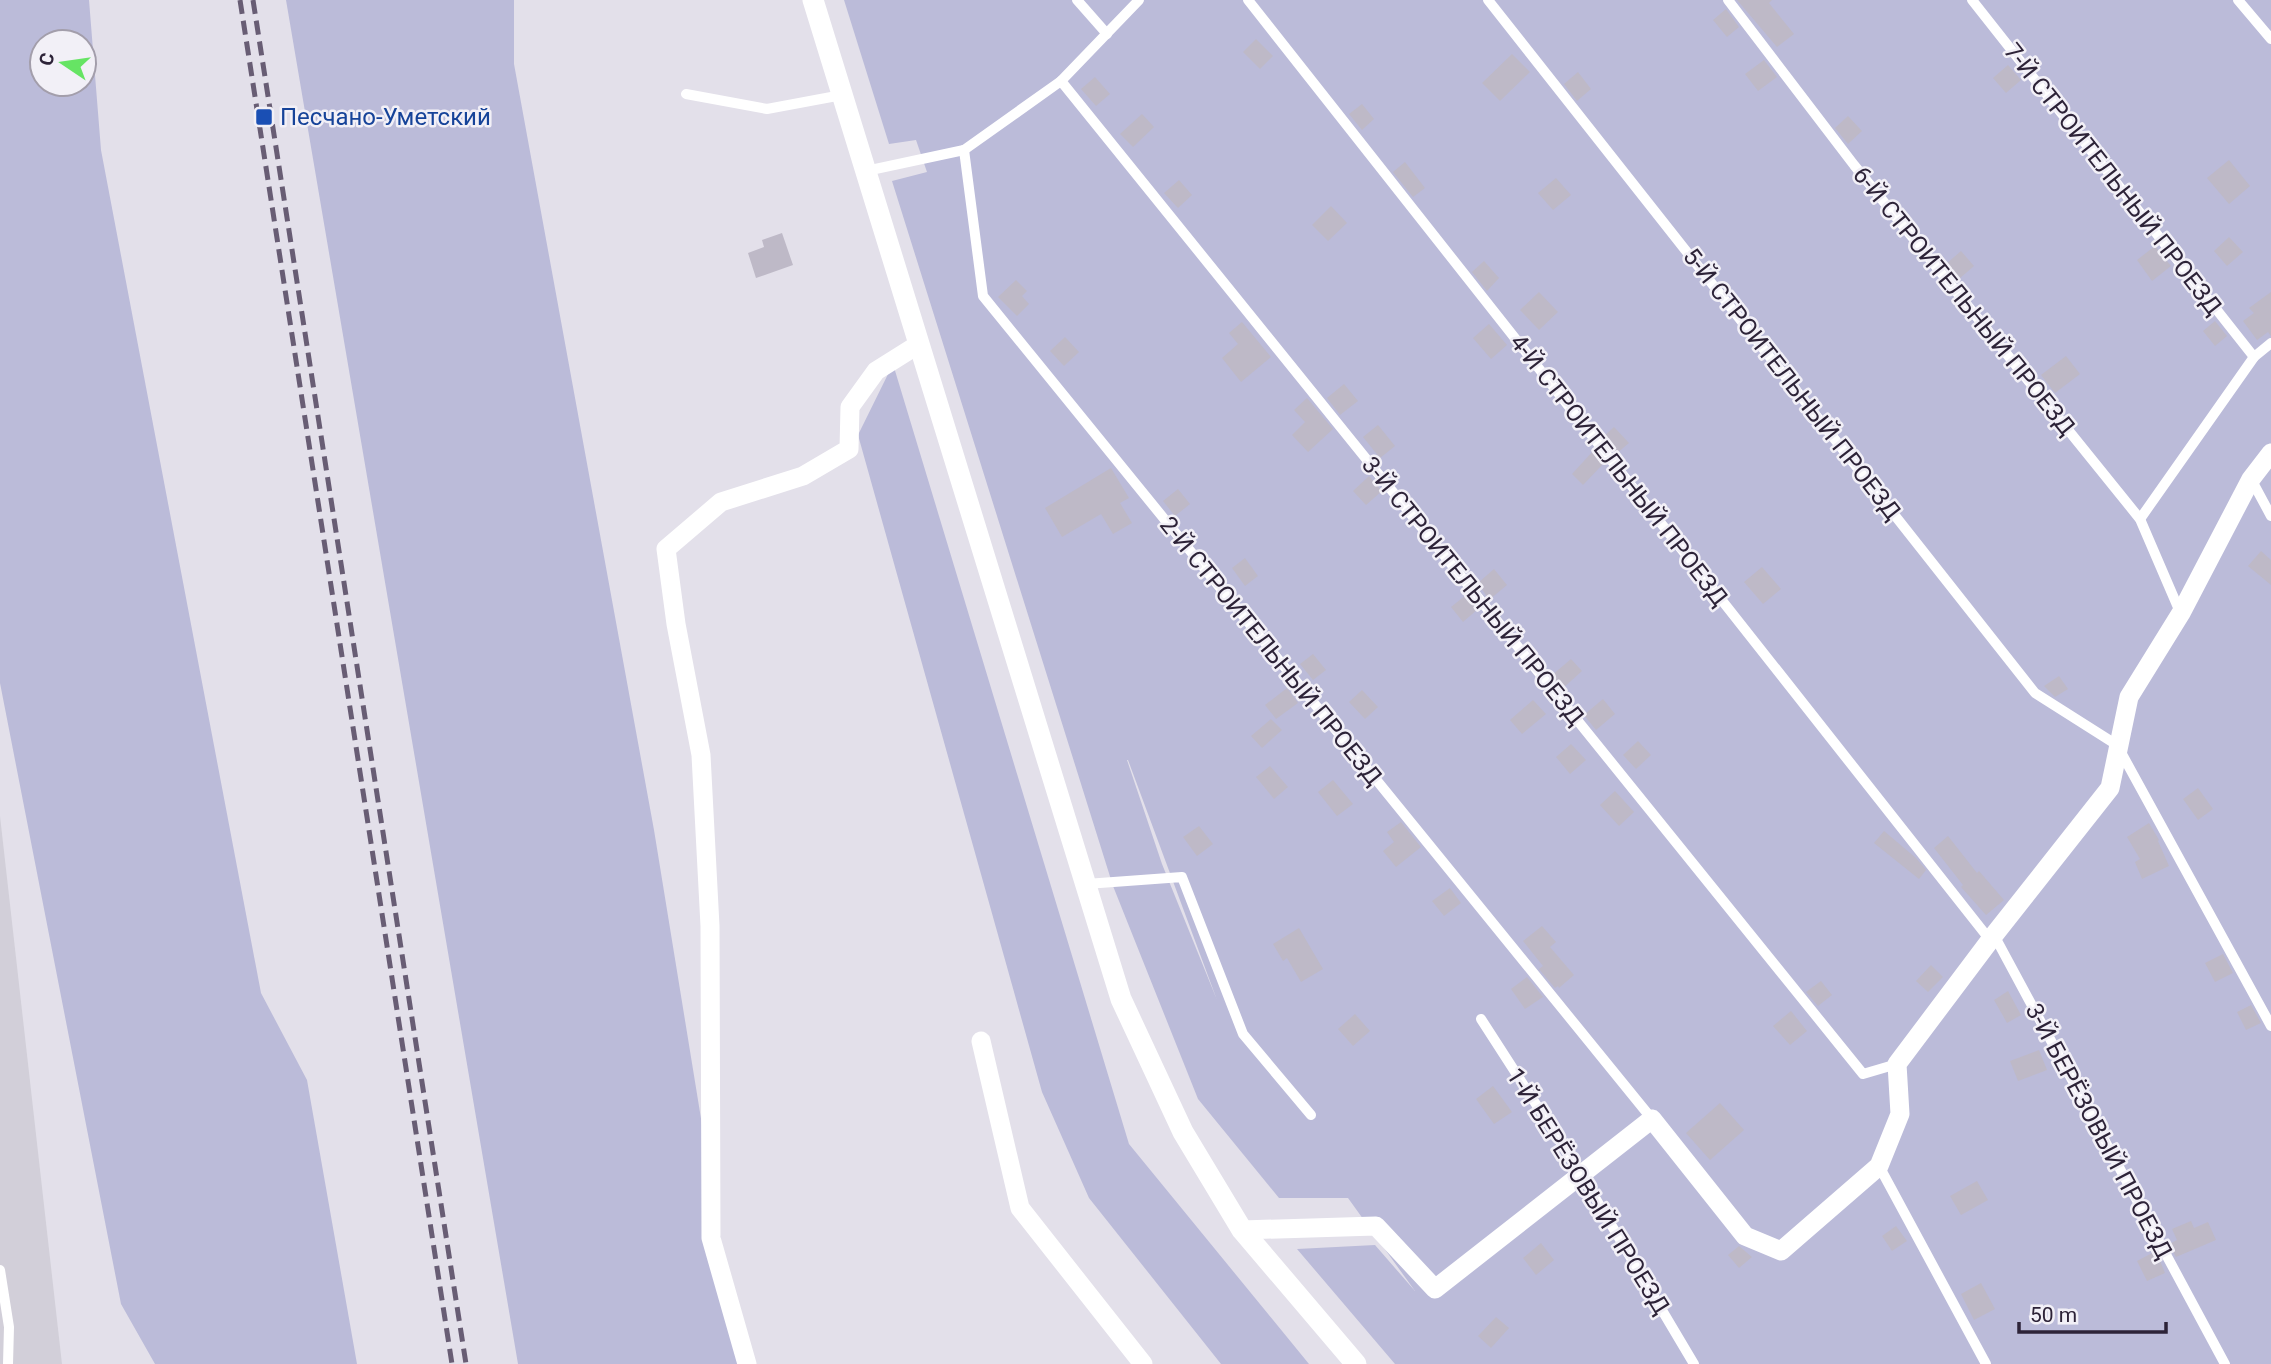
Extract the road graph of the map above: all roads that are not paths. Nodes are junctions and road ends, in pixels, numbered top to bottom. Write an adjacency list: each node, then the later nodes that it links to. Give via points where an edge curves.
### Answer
1 (813, 0): 13 (main road)
2 (1077, 0): 9 (lane)
3 (1139, 0): 9 (lane)
4 (1248, 0): 26 (lane, 4-Й СТРОИТЕЛЬНЫЙ ПРОЕЗД)
5 (1488, 0): 24 (lane, 5-Й СТРОИТЕЛЬНЫЙ ПРОЕЗД, via 2035,693)
6 (1728, 0): 22 (lane, 6-Й СТРОИТЕЛЬНЫЙ ПРОЕЗД, via 1854,165)
7 (1972, 0): 18 (lane, 7-Й СТРОИТЕЛЬНЫЙ ПРОЕЗД)
8 (2238, 0): 10 (lane)
9 (1107, 34): 11 (lane)
10 (2271, 39)
11 (1061, 81): 14 (lane); 30 (lane, 3-Й СТРОИТЕЛЬНЫЙ ПРОЕЗД, via 1863,1074)
12 (686, 94): 13 (lane, via 767,109)
13 (842, 95): 15 (main road)
14 (964, 150): 15 (lane); 32 (lane, 2-Й СТРОИТЕЛЬНЫЙ ПРОЕЗД, via 983,296)
15 (866, 171): 17 (main road)
16 (2271, 343): 18 (lane)
17 (919, 344): 25 (main road); 38 (street, via 876,371 850,407 849,449 803,476 721,502 666,549 702,768 710,926 711,1238)
18 (2254, 357): 22 (lane)
19 (2271, 453): 20 (street)
20 (2251, 479): 21 (lane); 23 (street)
21 (2271, 516)
22 (2140, 519): 23 (lane, 6-Й СТРОИТЕЛЬНЫЙ ПРОЕЗД)
23 (2181, 613): 24 (street, via 2129,697)
24 (2117, 745): 26 (street, via 2110,788); 28 (lane)
25 (1086, 884): 31 (lane, via 1181,877 1244,1034); 35 (main road, via 1121,999 1183,1132)
26 (1992, 937): 30 (street); 43 (lane, 3-Й БЕРЁЗОВЫЙ ПРОЕЗД)
27 (1481, 1019): 34 (lane, 1-Й БЕРЁЗОВЫЙ ПРОЕЗД)
28 (2271, 1026)
29 (981, 1041): 39 (street, via 1020,1208)
30 (1897, 1064): 33 (street, via 1900,1114)
31 (1311, 1115)
32 (1652, 1119): 33 (street, via 1745,1236 1781,1251); 34 (street)
33 (1879, 1166): 42 (lane)
34 (1581, 1174): 35 (street, via 1435,1289 1377,1226); 41 (lane, 1-Й БЕРЁЗОВЫЙ ПРОЕЗД)
35 (1242, 1230): 40 (main road)
36 (0, 1270): 37 (lane, via 9,1327)
37 (8, 1364)
38 (747, 1364)
39 (1143, 1364)
40 (1356, 1364)
41 (1694, 1364)
42 (1986, 1364)
43 (2225, 1364)

